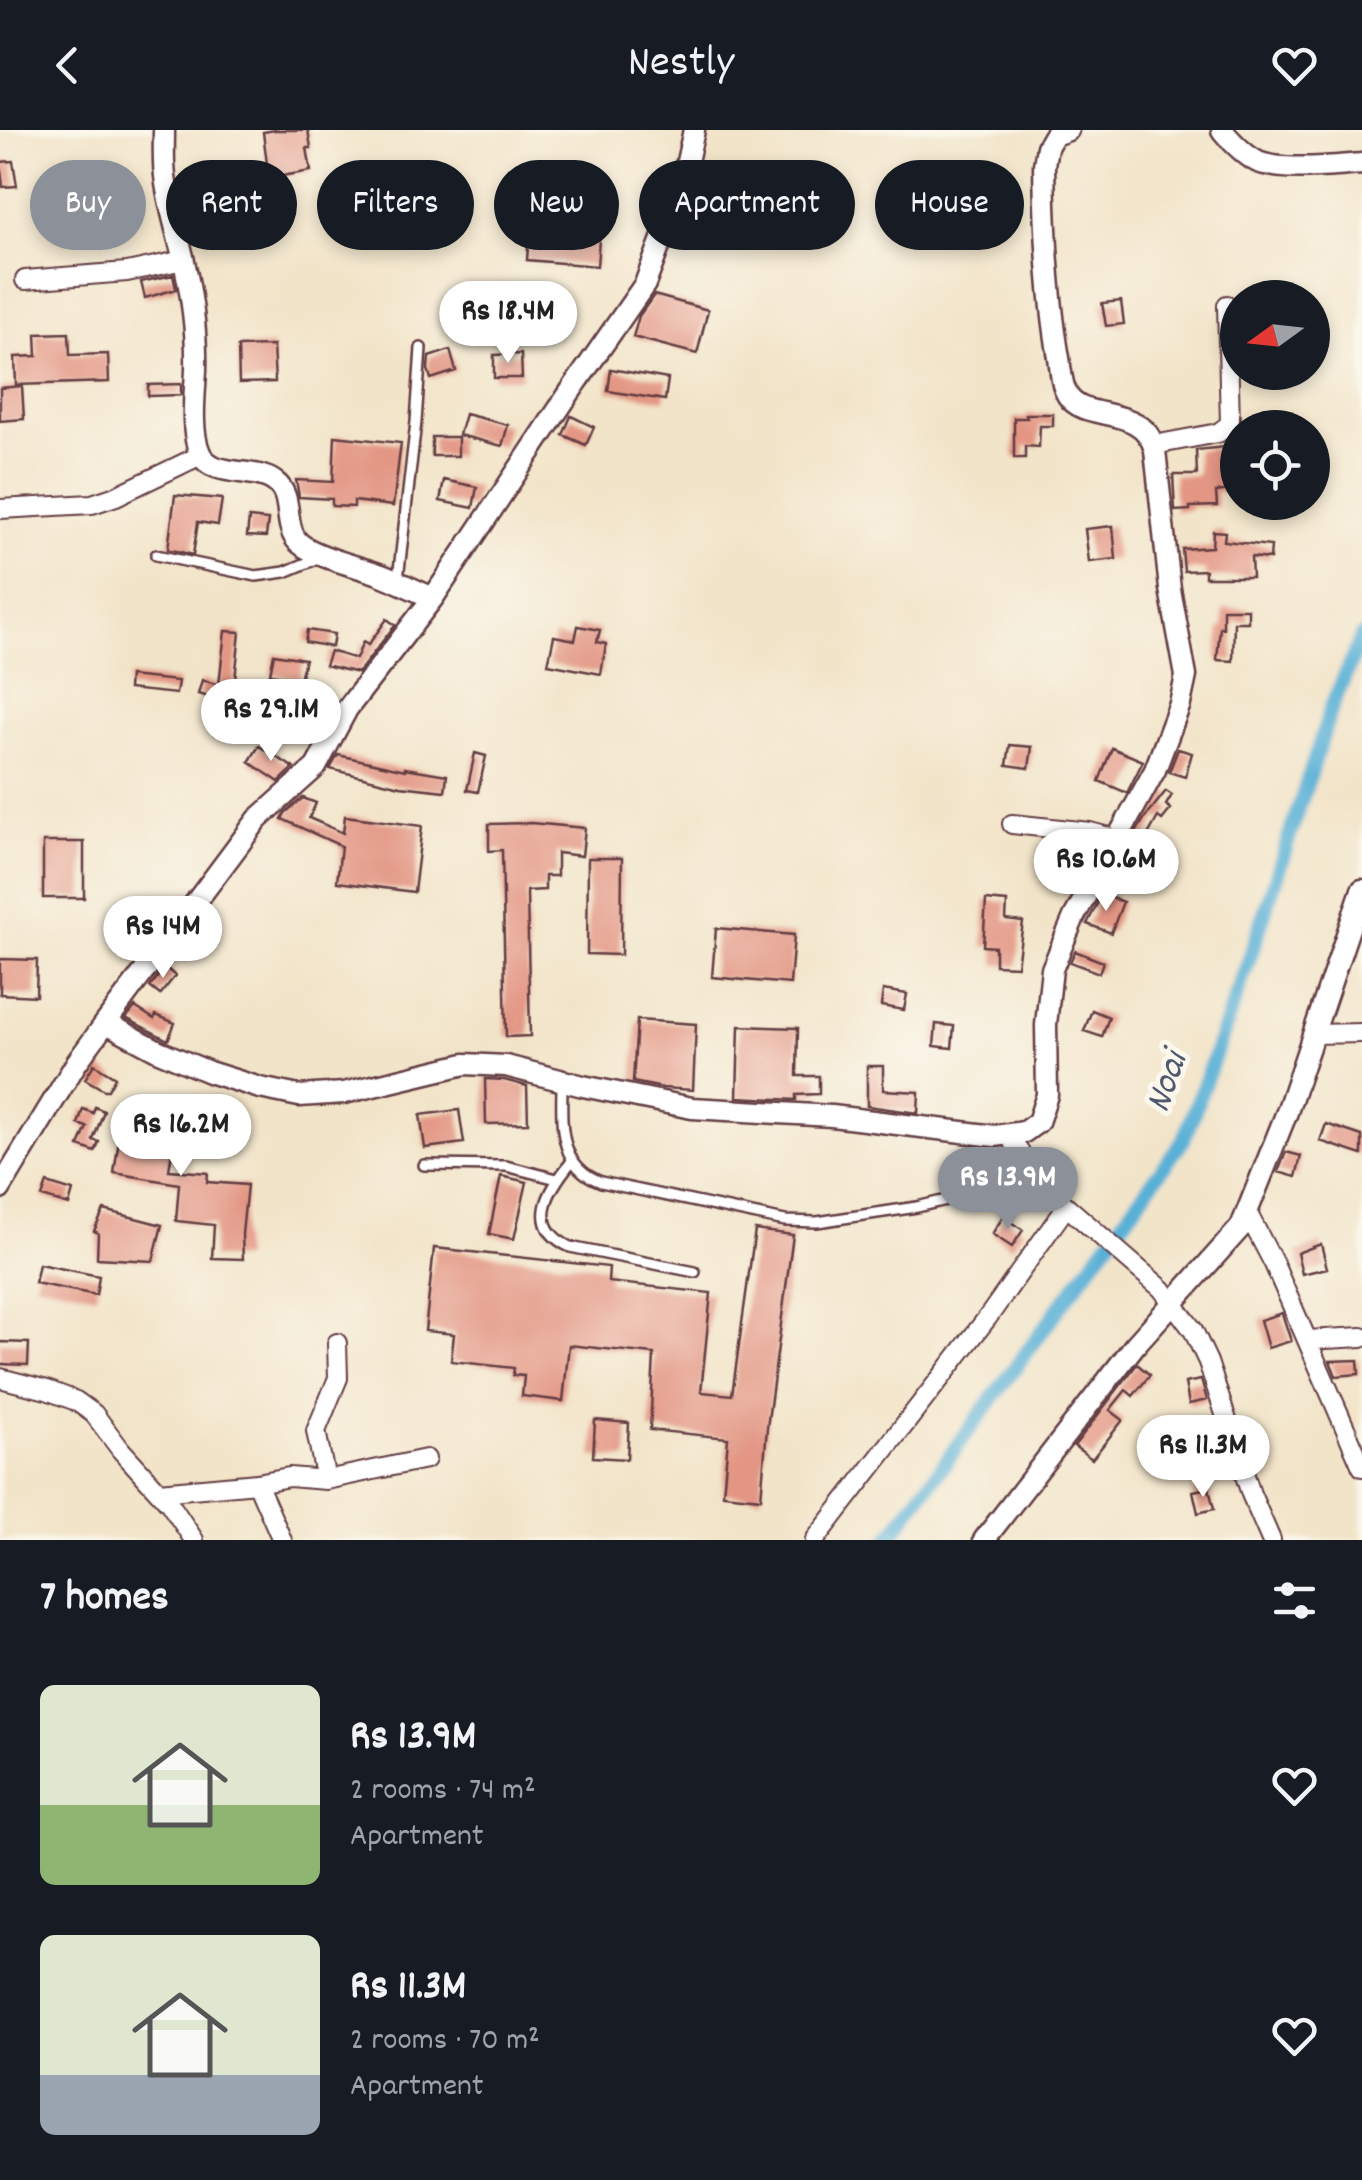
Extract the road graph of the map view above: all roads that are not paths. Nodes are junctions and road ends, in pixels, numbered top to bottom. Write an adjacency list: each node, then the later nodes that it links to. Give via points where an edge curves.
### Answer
1 (164, 130): 6 (street, via 164,174)
2 (694, 130): 16 (street, via 681,189 646,284)
3 (1055, 132): 10 (street, via 1044,176 1062,382 1078,405 1134,422)
4 (1230, 133): 5 (street, via 1259,162)
5 (1362, 164)
6 (184, 260): 7 (street); 11 (street, via 197,333 194,420)
7 (25, 280)
8 (422, 348): 15 (lane)
9 (1229, 390): 10 (street, via 1230,424 1218,433)
10 (1154, 445): 18 (street, via 1186,676 1155,770)
11 (200, 455): 12 (street, via 92,504); 14 (street, via 219,468 277,482 293,536)
12 (0, 509)
13 (156, 554): 14 (lane, via 256,576)
14 (324, 556): 15 (street)
15 (398, 582): 16 (street)
16 (433, 598): 20 (street, via 347,709 316,766 258,819)
17 (1012, 824): 18 (street)
18 (1116, 839): 24 (street, via 1052,969 1047,1095 1038,1122)
19 (1362, 890): 21 (street)
20 (104, 1025): 23 (street, via 210,1072 299,1096 344,1093 465,1064); 29 (street)
21 (1314, 1034): 22 (street); 31 (street)
22 (1362, 1034)
23 (562, 1080): 24 (street, via 692,1108); 25 (lane, via 562,1123)
24 (1009, 1134): 28 (street)
25 (572, 1161): 27 (lane); 28 (lane, via 600,1182 800,1221 917,1207)
26 (424, 1165): 27 (lane, via 506,1166)
27 (557, 1179): 32 (lane, via 544,1222 557,1241)
28 (1035, 1179): 30 (street)
29 (0, 1189)
30 (1066, 1207): 33 (street); 45 (street)
31 (1247, 1212): 33 (street, via 1241,1227); 35 (street)
32 (695, 1272)
33 (1168, 1295): 46 (street); 47 (street, via 1208,1362)
34 (1362, 1337): 35 (street)
35 (1307, 1340): 39 (street)
36 (337, 1344): 40 (street, via 338,1378 316,1431)
37 (0, 1378): 42 (street, via 76,1401)
38 (426, 1459): 40 (street)
39 (1362, 1467)
40 (326, 1480): 41 (street)
41 (258, 1483): 42 (street); 44 (street)
42 (159, 1492): 43 (street)
43 (194, 1540)
44 (282, 1540)
45 (816, 1540)
46 (984, 1540)
47 (1271, 1540)

